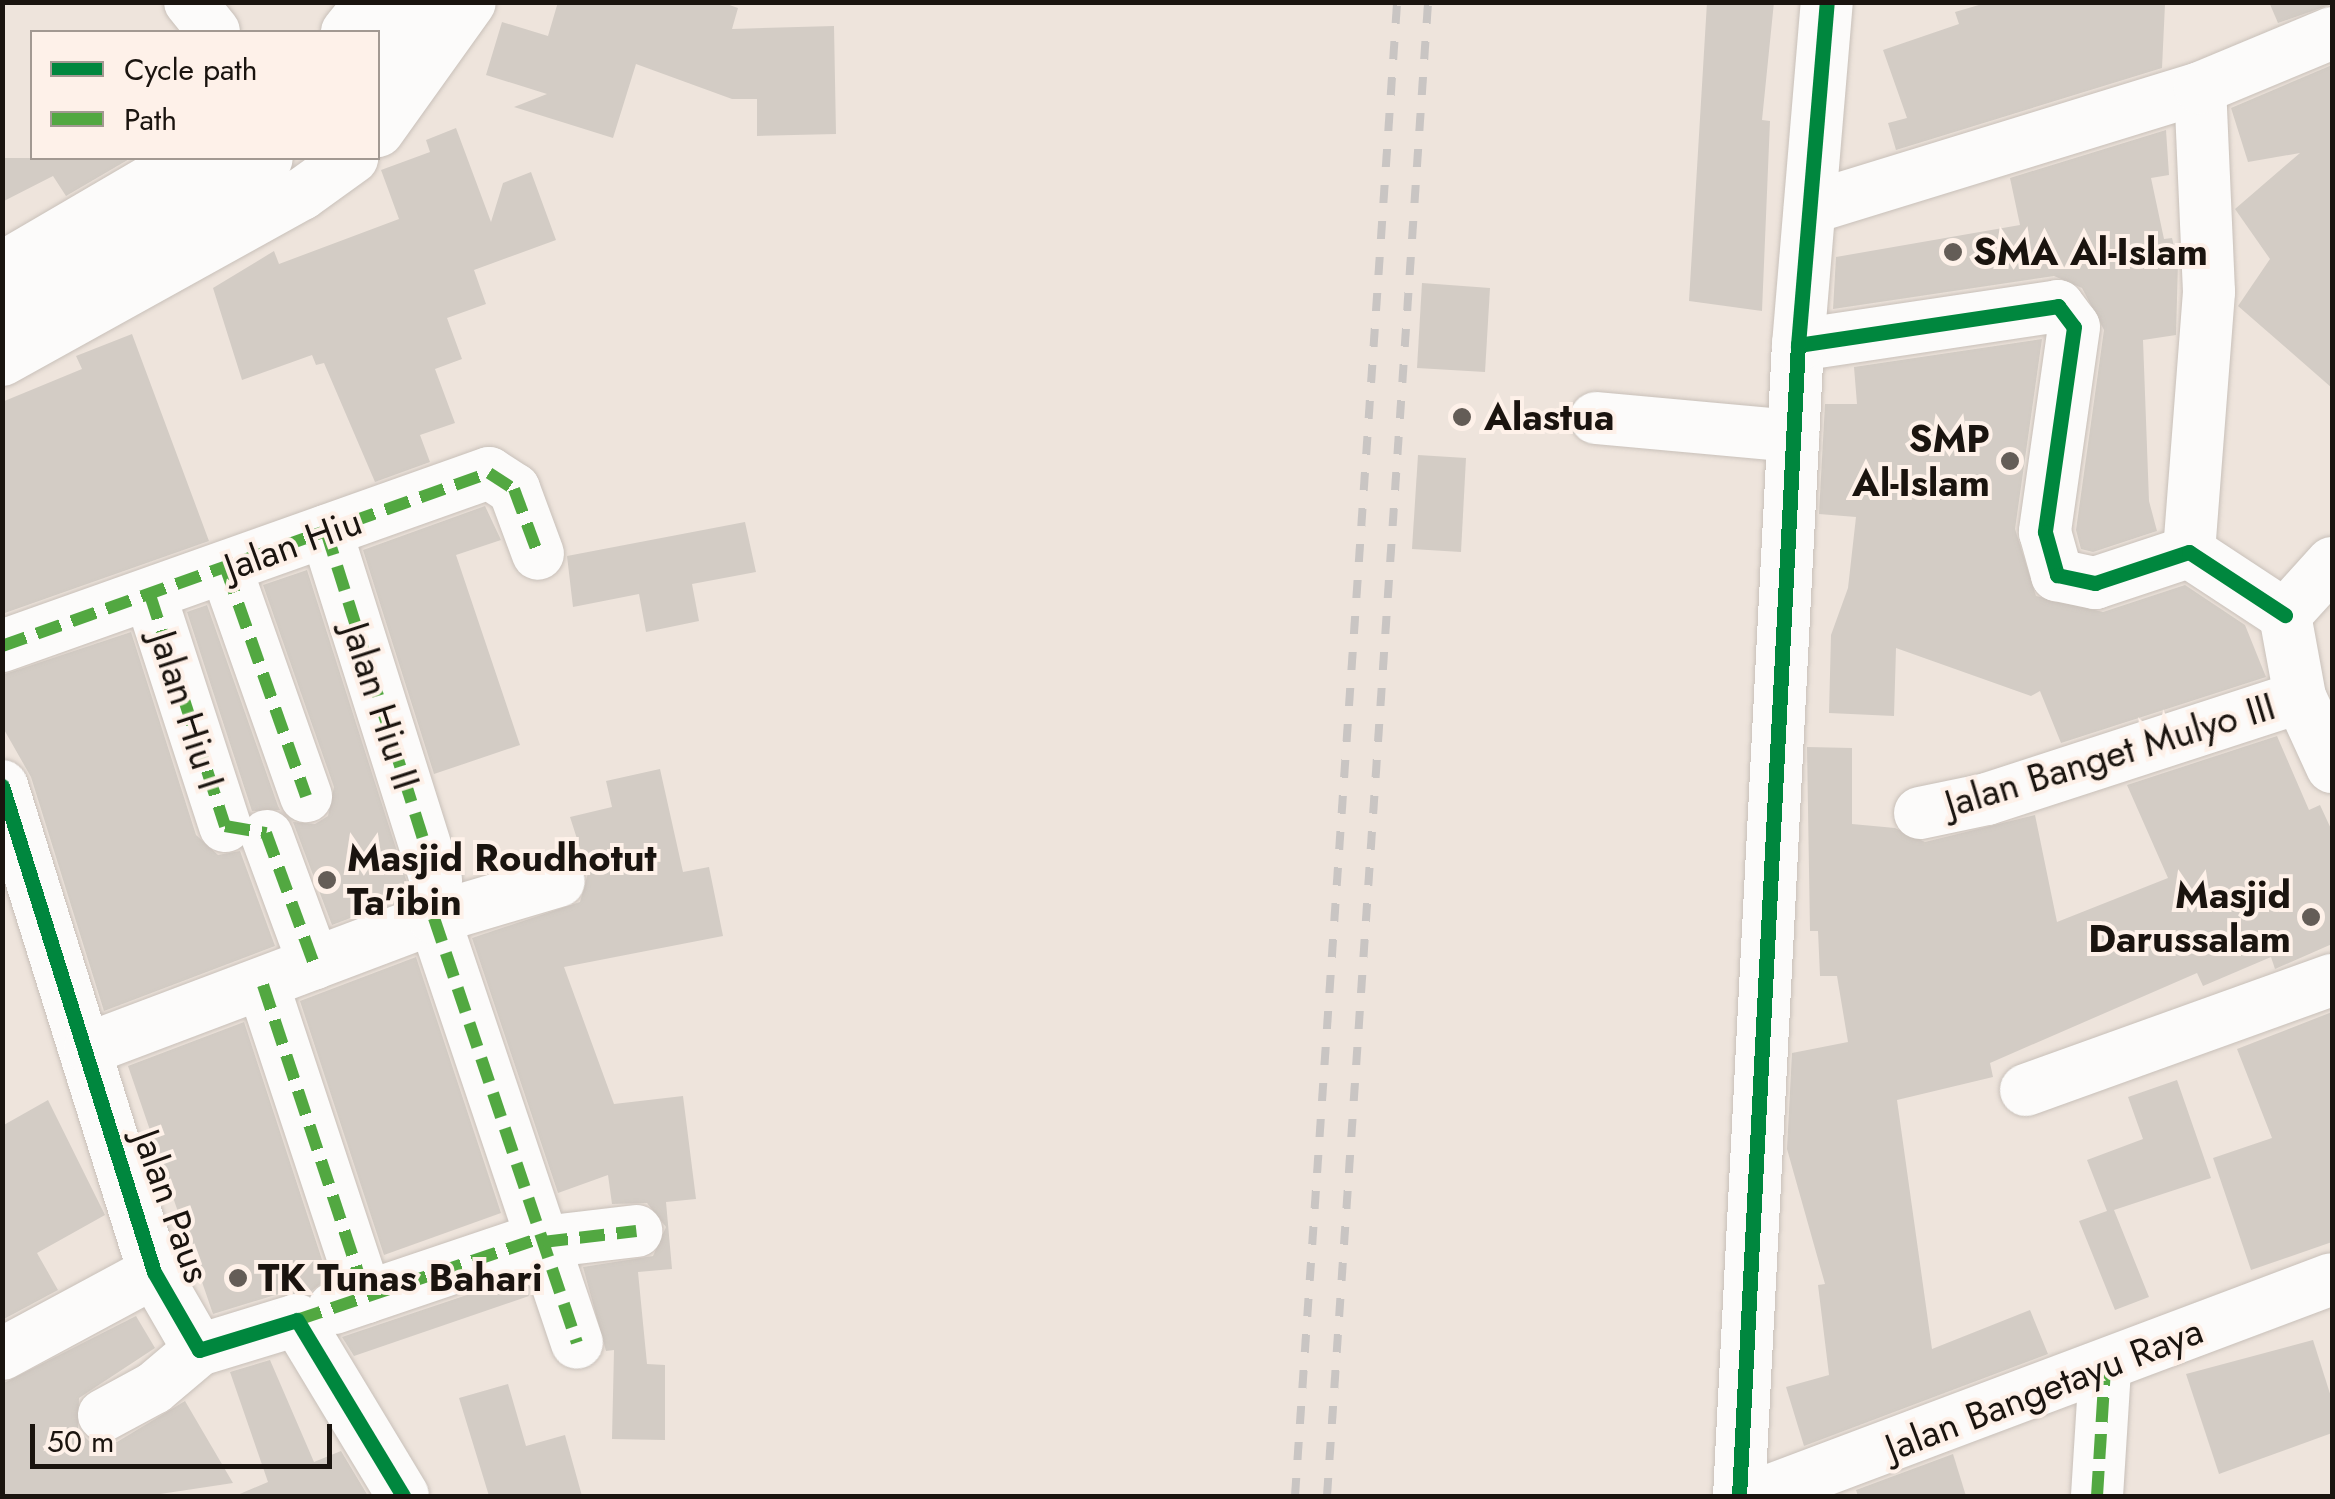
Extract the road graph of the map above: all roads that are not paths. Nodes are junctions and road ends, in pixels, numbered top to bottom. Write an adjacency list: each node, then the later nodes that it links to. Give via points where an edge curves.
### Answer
1 (190, 2): 6 (street)
2 (371, 2): 7 (street)
3 (424, 2): 9 (main road)
4 (470, 2): 11 (street)
5 (1827, 2): 15 (street)
6 (212, 30)
7 (349, 30)
8 (2332, 33): 10 (street)
9 (380, 60)
10 (2200, 88): 15 (street); 23 (street, via 2209,292)
11 (380, 128)
12 (187, 160): 16 (street)
13 (262, 160): 17 (main road)
14 (349, 160): 19 (street, via 302,194)
15 (1810, 208): 18 (street)
16 (2, 268)
17 (2, 316)
18 (1798, 344): 21 (street); 23 (street, via 2058,306 2074,326 2048,558 2057,575 2076,585)
19 (2, 360)
20 (1596, 418): 21 (street)
21 (1793, 436): 54 (street)
22 (326, 531): 24 (street, Jalan Hiu, via 496,474 520,498); 26 (street, Jalan Hiu); 36 (street, Jalan Hiu II)
23 (2189, 552): 28 (street)
24 (538, 554)
25 (2332, 563): 28 (street)
26 (226, 570): 27 (street, Jalan Hiu); 33 (street)
27 (150, 595): 29 (street, Jalan Hiu); 37 (street, Jalan Hiu I, via 246,831)
28 (2285, 615): 30 (street)
29 (2, 646)
30 (2300, 697): 31 (street); 34 (street, Jalan Banget Mulyo III, via 1986,799)
31 (2332, 767)
32 (2, 786): 40 (street, Jalan Paus)
33 (306, 796)
34 (1920, 813)
35 (559, 881): 36 (street)
36 (435, 899): 37 (street); 43 (street, Jalan Hiu II)
37 (314, 964): 39 (street)
38 (2332, 980): 41 (street)
39 (262, 984): 40 (street); 46 (street)
40 (90, 1048): 44 (street, Jalan Paus, via 120,1180)
41 (2026, 1090)
42 (636, 1230): 43 (street)
43 (542, 1240): 46 (street); 48 (street, Jalan Hiu II)
44 (154, 1272): 49 (street, Jalan Paus); 50 (street)
45 (2332, 1279): 51 (street, Jalan Bangetayu Raya)
46 (366, 1297): 47 (street)
47 (297, 1320): 49 (street); 53 (street)
48 (577, 1344)
49 (198, 1350): 52 (street)
50 (2, 1354)
51 (2104, 1368): 55 (street, Jalan Bangetayu Raya); 56 (street)
52 (104, 1415)
53 (403, 1496)
54 (1739, 1496)
55 (1755, 1496)
56 (2097, 1496)

